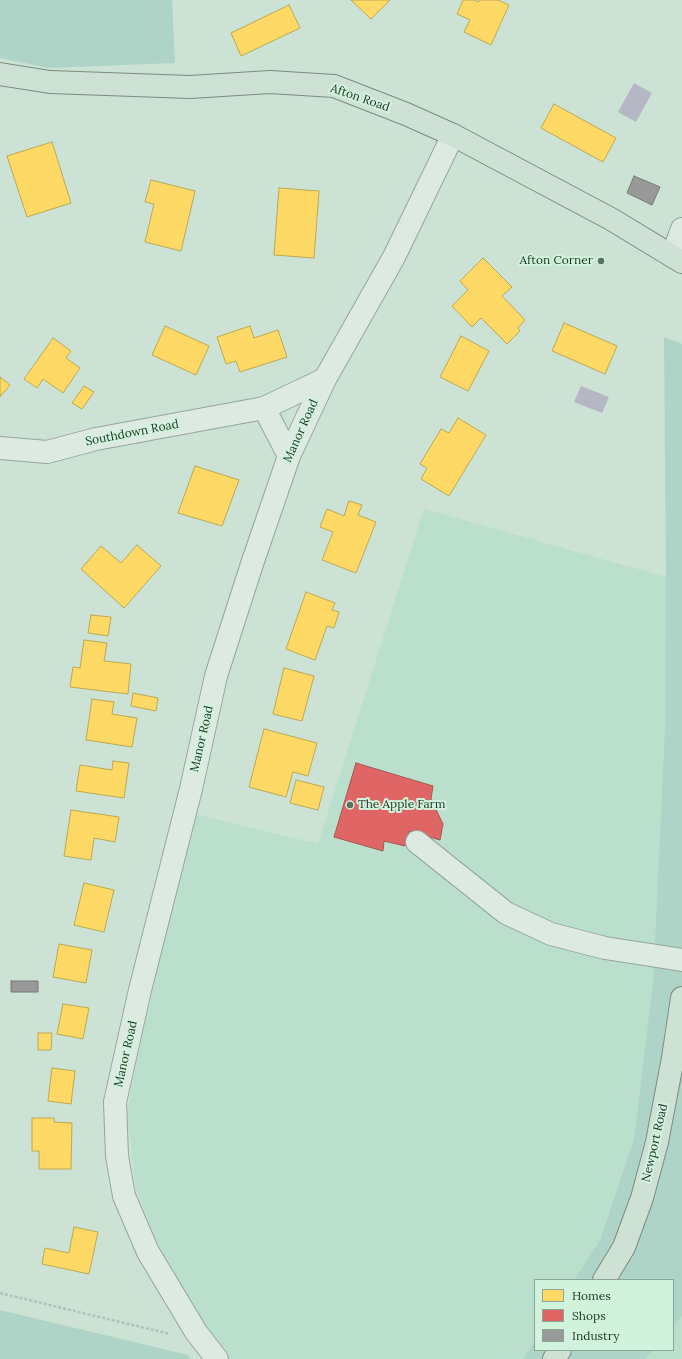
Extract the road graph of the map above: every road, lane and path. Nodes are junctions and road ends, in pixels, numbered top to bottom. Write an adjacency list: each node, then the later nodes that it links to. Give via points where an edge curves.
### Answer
1 (0, 74): 2 (main road, Afton Road, via 58,82 190,87 270,82 334,86)
2 (453, 135): 4 (main road, Afton Road, via 611,219); 5 (street, Manor Road, via 394,257)
3 (682, 229): 4 (street)
4 (677, 259)
5 (325, 379): 6 (street, Southdown Road); 8 (street, Manor Road)
6 (264, 408): 7 (street, Southdown Road, via 96,439 47,452); 8 (street)
7 (0, 448)
8 (289, 456): 14 (street, Manor Road, via 216,676 115,1102 117,1156 124,1196 148,1252)
9 (417, 842): 10 (street, via 506,913 551,934 605,948)
10 (682, 960)
11 (682, 998): 12 (main road, Newport Road, via 657,1142 642,1198 624,1247)
12 (605, 1279)
13 (0, 1293): 14 (path, via 174,1335)
14 (196, 1332): 15 (street, Manor Road)
15 (217, 1359)

